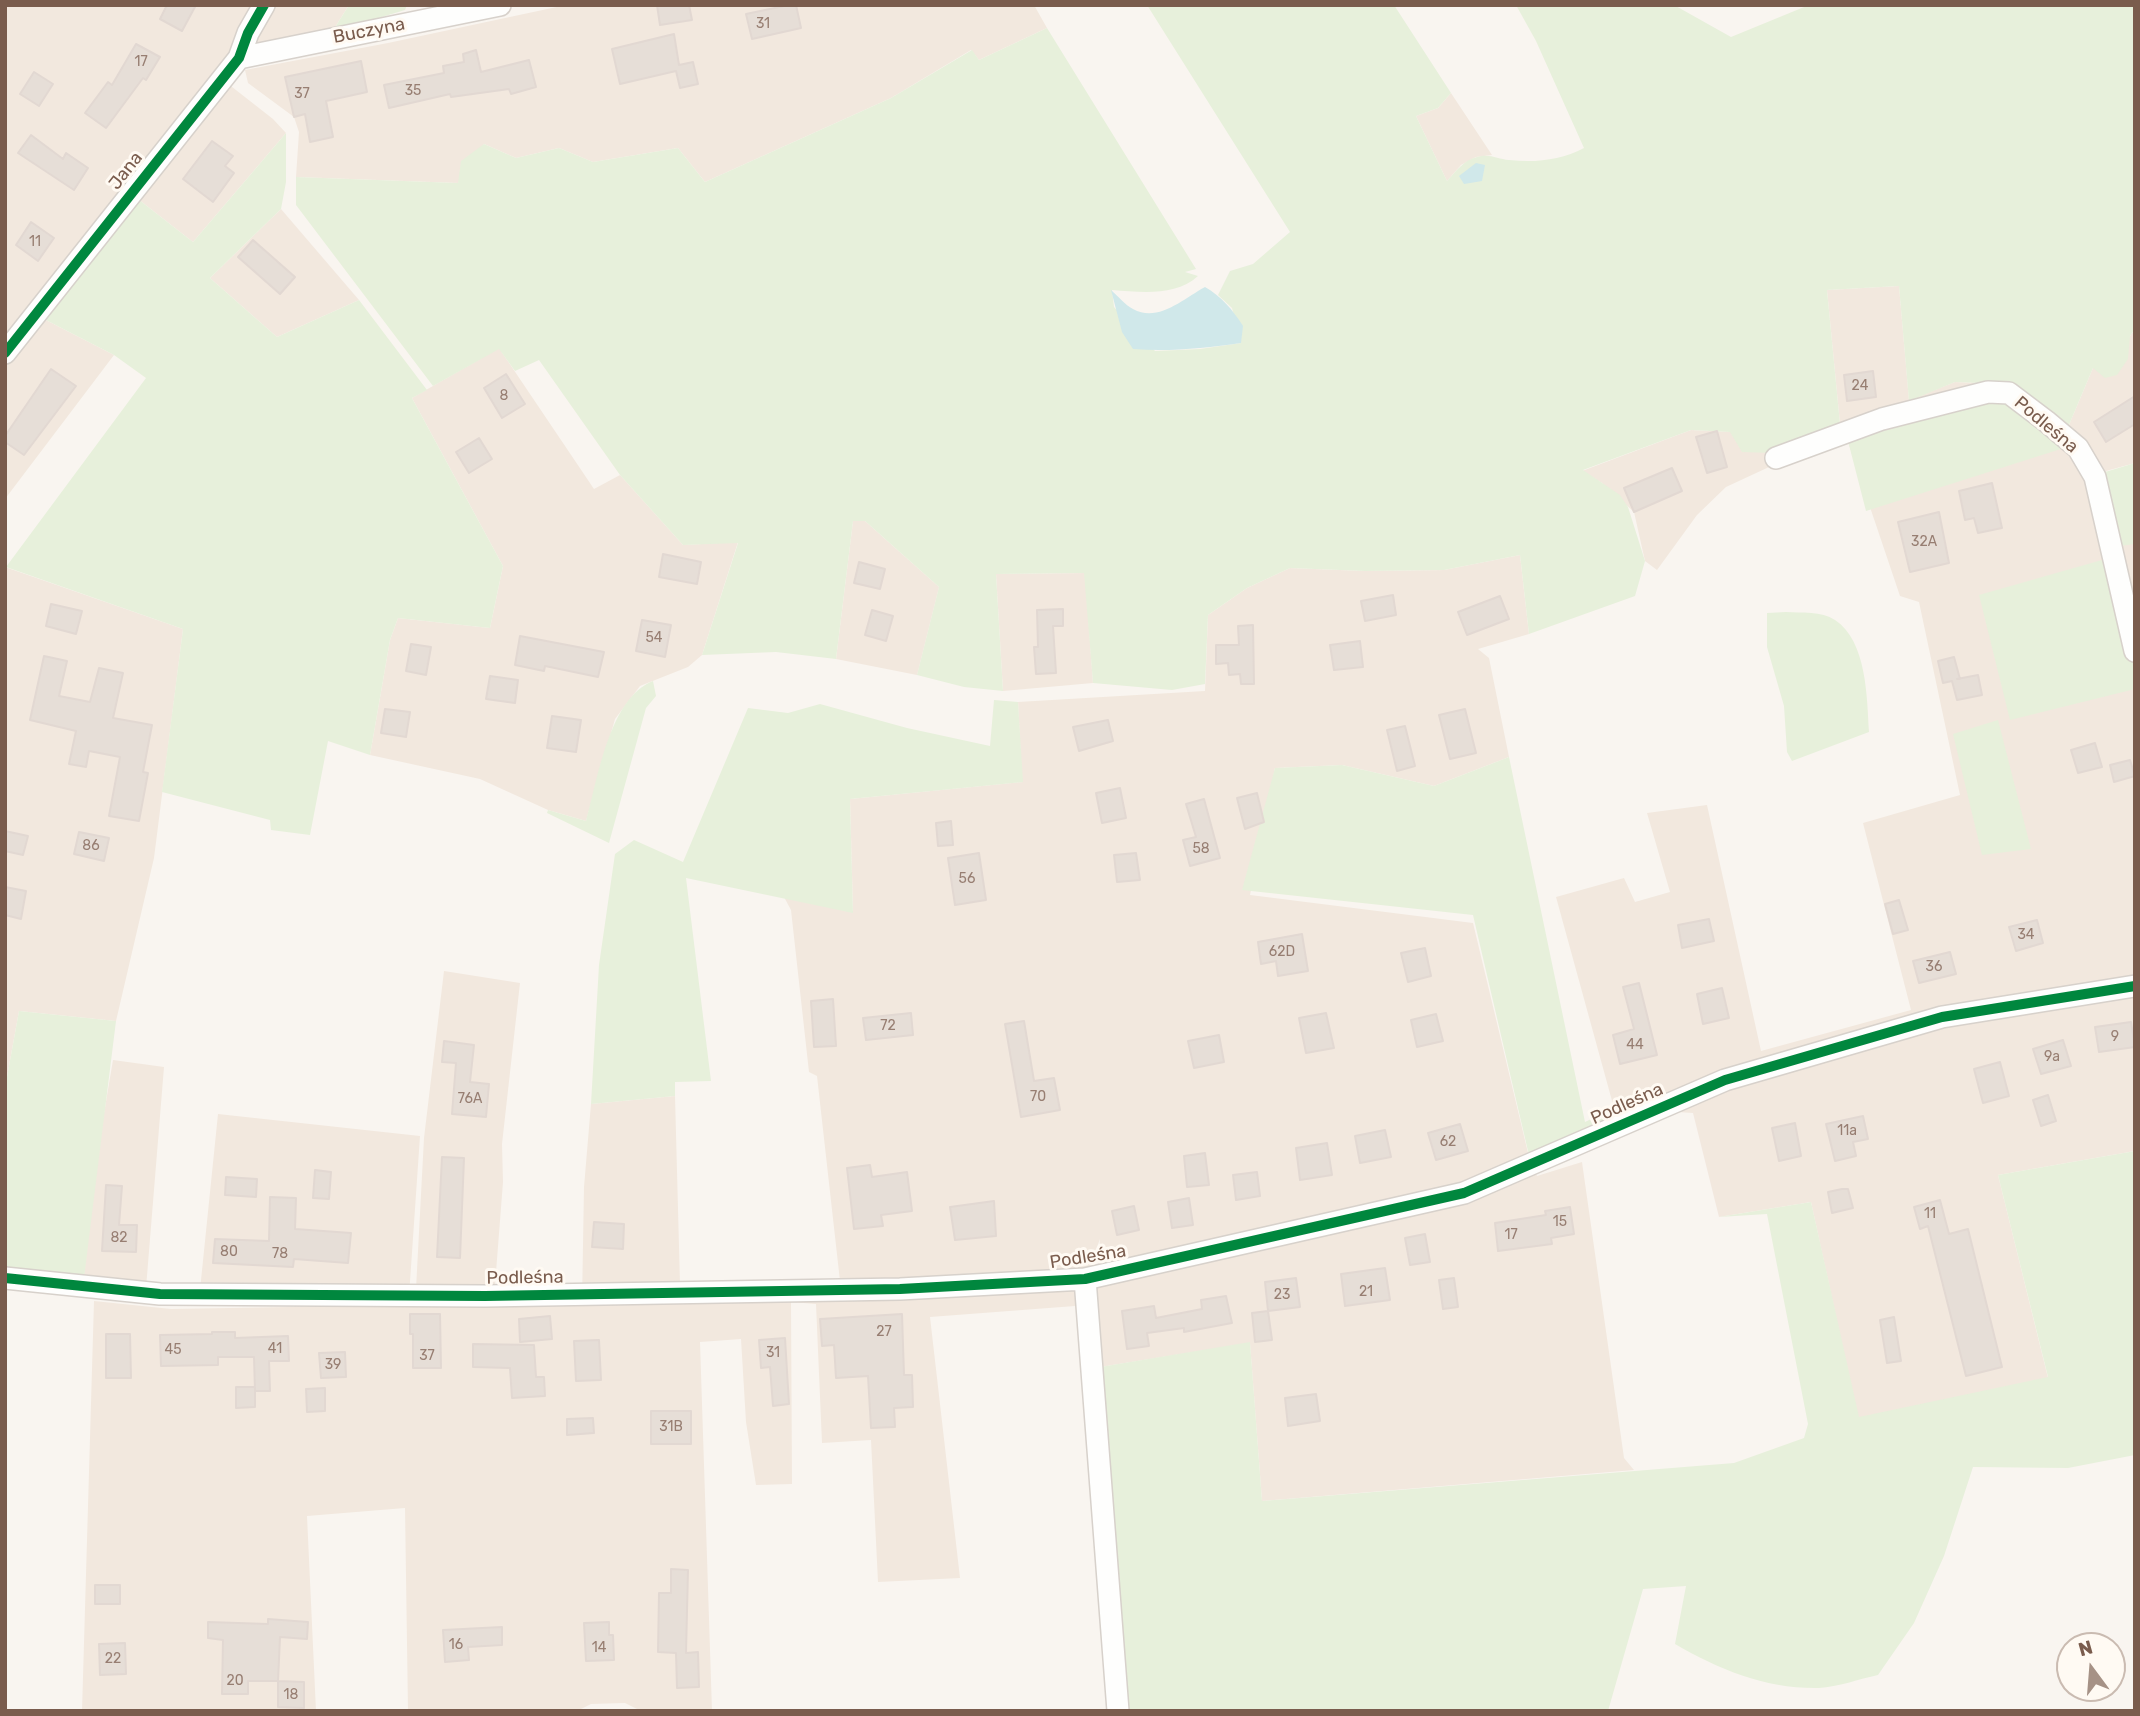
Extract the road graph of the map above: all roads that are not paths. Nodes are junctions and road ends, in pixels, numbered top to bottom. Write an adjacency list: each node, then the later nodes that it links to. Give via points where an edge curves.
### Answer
1 (264, 5): 3 (street, Jana)
2 (500, 5): 3 (street, Buczyna)
3 (239, 58): 4 (street, Jana)
4 (5, 353)
5 (1776, 458): 6 (street, Podleśna, via 1882,419 1988,392 2009,393 2078,448 2095,477)
6 (2135, 651)
7 (2135, 986): 9 (street, Podleśna, via 1942,1017 1725,1080 1464,1194)
8 (5, 1278): 9 (street, Podleśna, via 160,1294 472,1296 900,1289)
9 (1084, 1279): 10 (street)
10 (1118, 1711)

